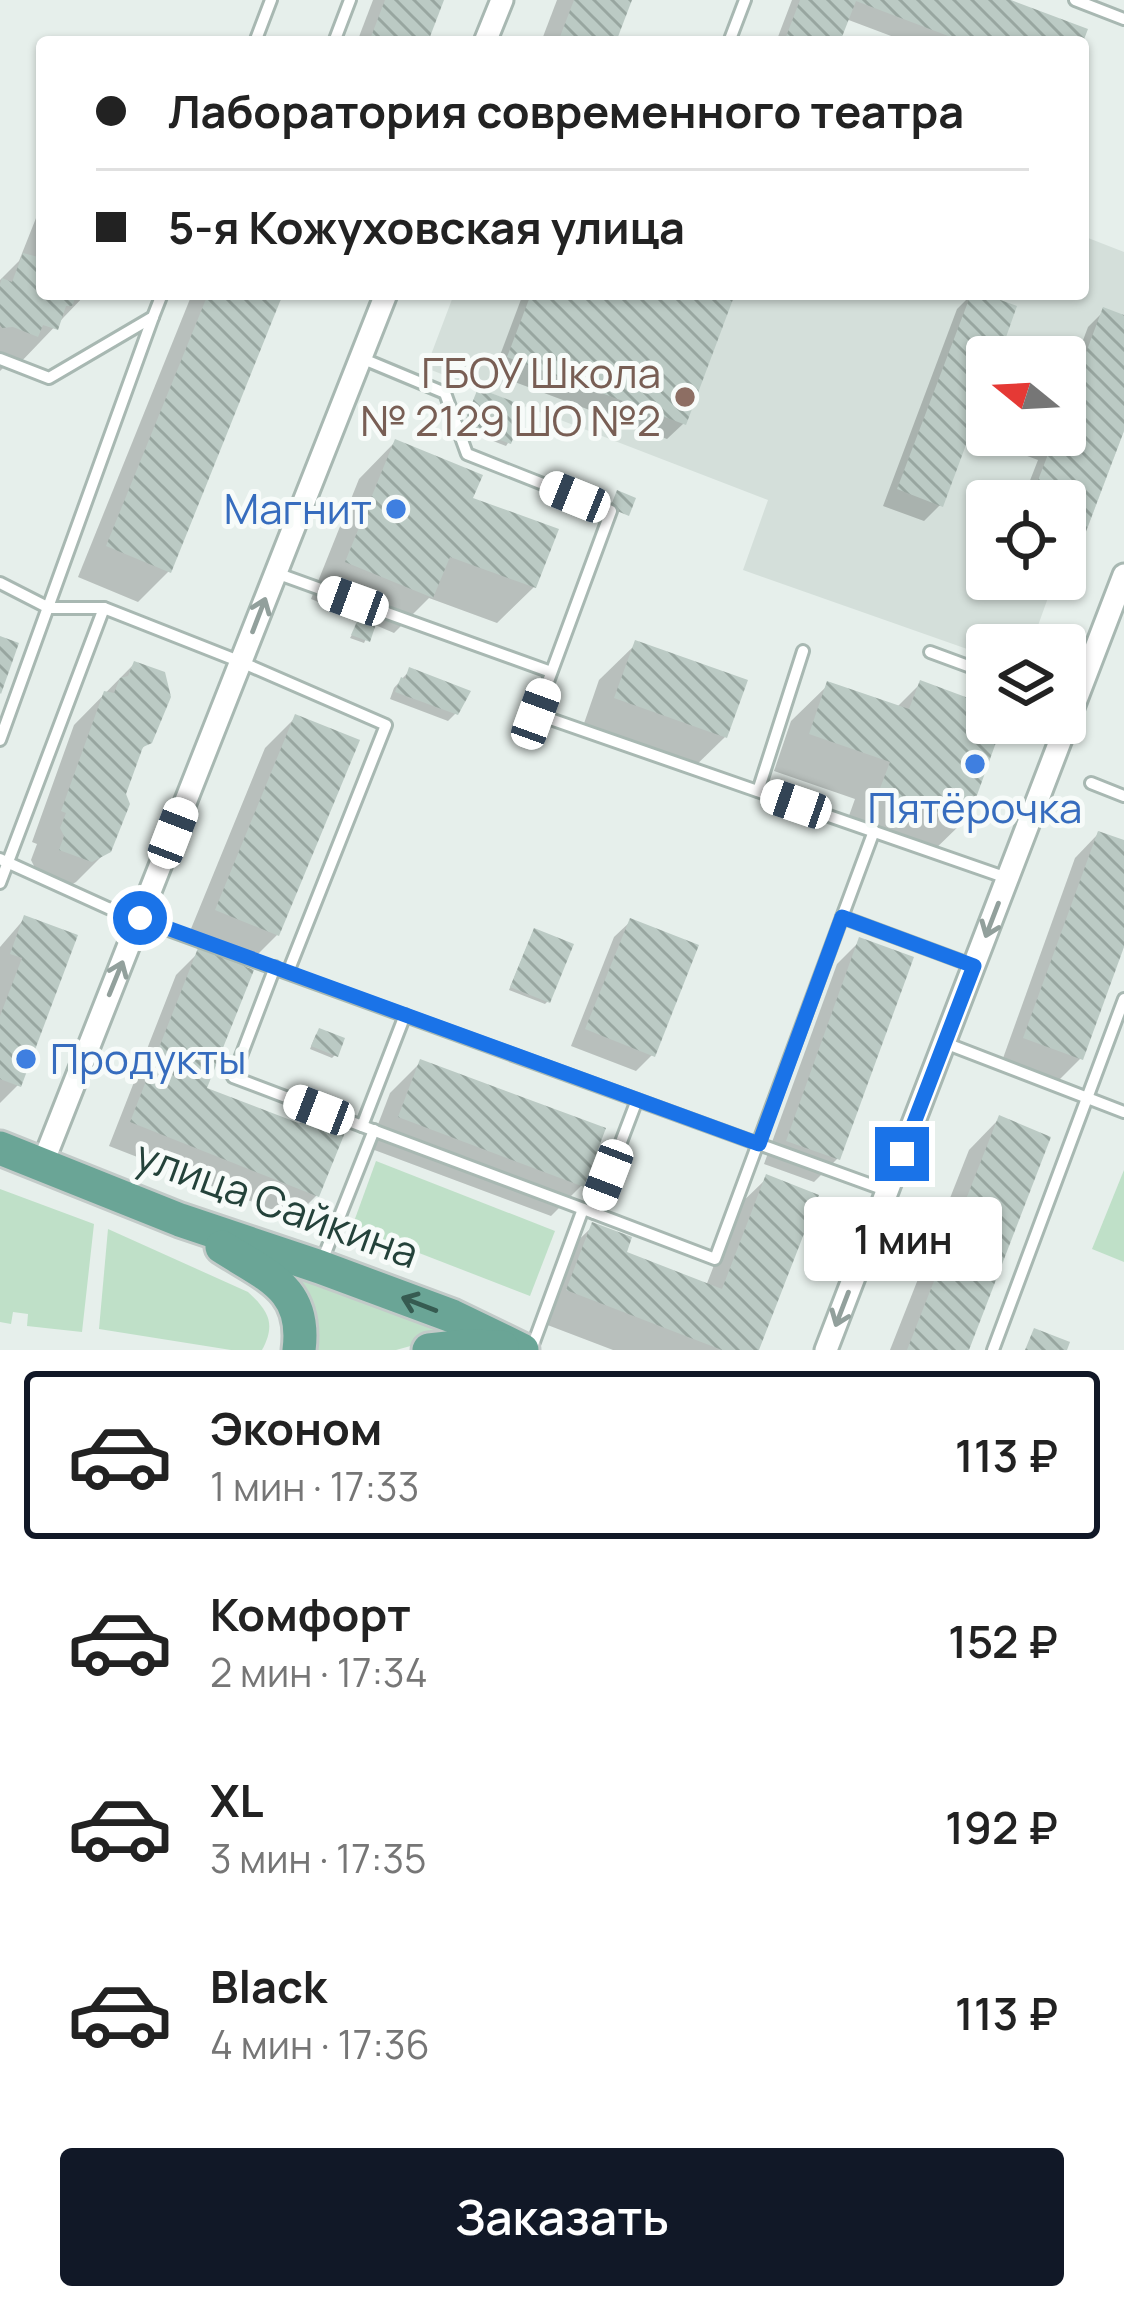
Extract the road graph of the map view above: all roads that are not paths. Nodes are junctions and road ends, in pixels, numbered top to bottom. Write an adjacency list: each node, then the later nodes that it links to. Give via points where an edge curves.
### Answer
1 (271, 0): 7 (lane)
2 (350, 0): 8 (lane)
3 (502, 0): 9 (street)
4 (745, 0): 10 (lane)
5 (1075, 0): 6 (lane)
6 (1124, 19)
7 (257, 36)
8 (336, 36)
9 (487, 36)
10 (730, 36)
11 (160, 300): 13 (lane)
12 (384, 300): 14 (street)
13 (153, 317): 15 (lane, via 49,378); 19 (lane)
14 (361, 358): 16 (street); 26 (lane, via 446,393 467,454 611,512)
15 (0, 359)
16 (276, 573): 23 (street, one-way to 16); 26 (lane)
17 (1124, 575): 25 (street)
18 (0, 583): 19 (lane)
19 (49, 608): 20 (lane); 27 (lane)
20 (104, 608): 23 (lane); 33 (lane)
21 (803, 651): 30 (lane)
22 (930, 652): 24 (lane)
23 (241, 662): 37 (street); 39 (lane, via 386,724)
24 (966, 665)
25 (1086, 665)
26 (551, 672): 30 (lane, via 536,714)
27 (0, 740)
28 (1055, 744): 34 (street)
29 (1091, 783): 31 (lane)
30 (758, 790): 32 (lane)
31 (1124, 796)
32 (874, 831): 34 (lane); 36 (lane)
33 (4, 861): 35 (lane); 37 (lane)
34 (1007, 878): 38 (street, one-way to 38)
35 (0, 883)
36 (842, 917): 38 (lane); 47 (lane)
37 (140, 918): 39 (lane); 49 (street, one-way to 37)
38 (974, 966): 42 (street)
39 (281, 970): 41 (lane); 46 (lane, via 233,1077)
40 (1124, 999): 43 (lane)
41 (405, 1015): 44 (lane); 46 (lane)
42 (945, 1043): 43 (lane); 50 (street)
43 (1087, 1098): 45 (lane); 58 (lane)
44 (638, 1100): 47 (lane); 51 (lane)
45 (1124, 1112)
46 (368, 1128): 51 (lane); 53 (lane)
47 (759, 1144): 50 (lane); 51 (lane, via 715,1259)
48 (0, 1148): 49 (main road, улица Сайкина)
49 (42, 1165): 52 (main road, улица Сайкина)
50 (888, 1191): 57 (street, one-way to 57)
51 (588, 1211): 54 (lane)
52 (180, 1220): 53 (main road, улица Сайкина); 55 (main road, via 277,1282 296,1303)
53 (320, 1267): 54 (main road, улица Сайкина, one-way to 53)
54 (523, 1349): 56 (main road)
55 (299, 1350)
56 (429, 1350)
57 (826, 1350)
58 (993, 1350)

